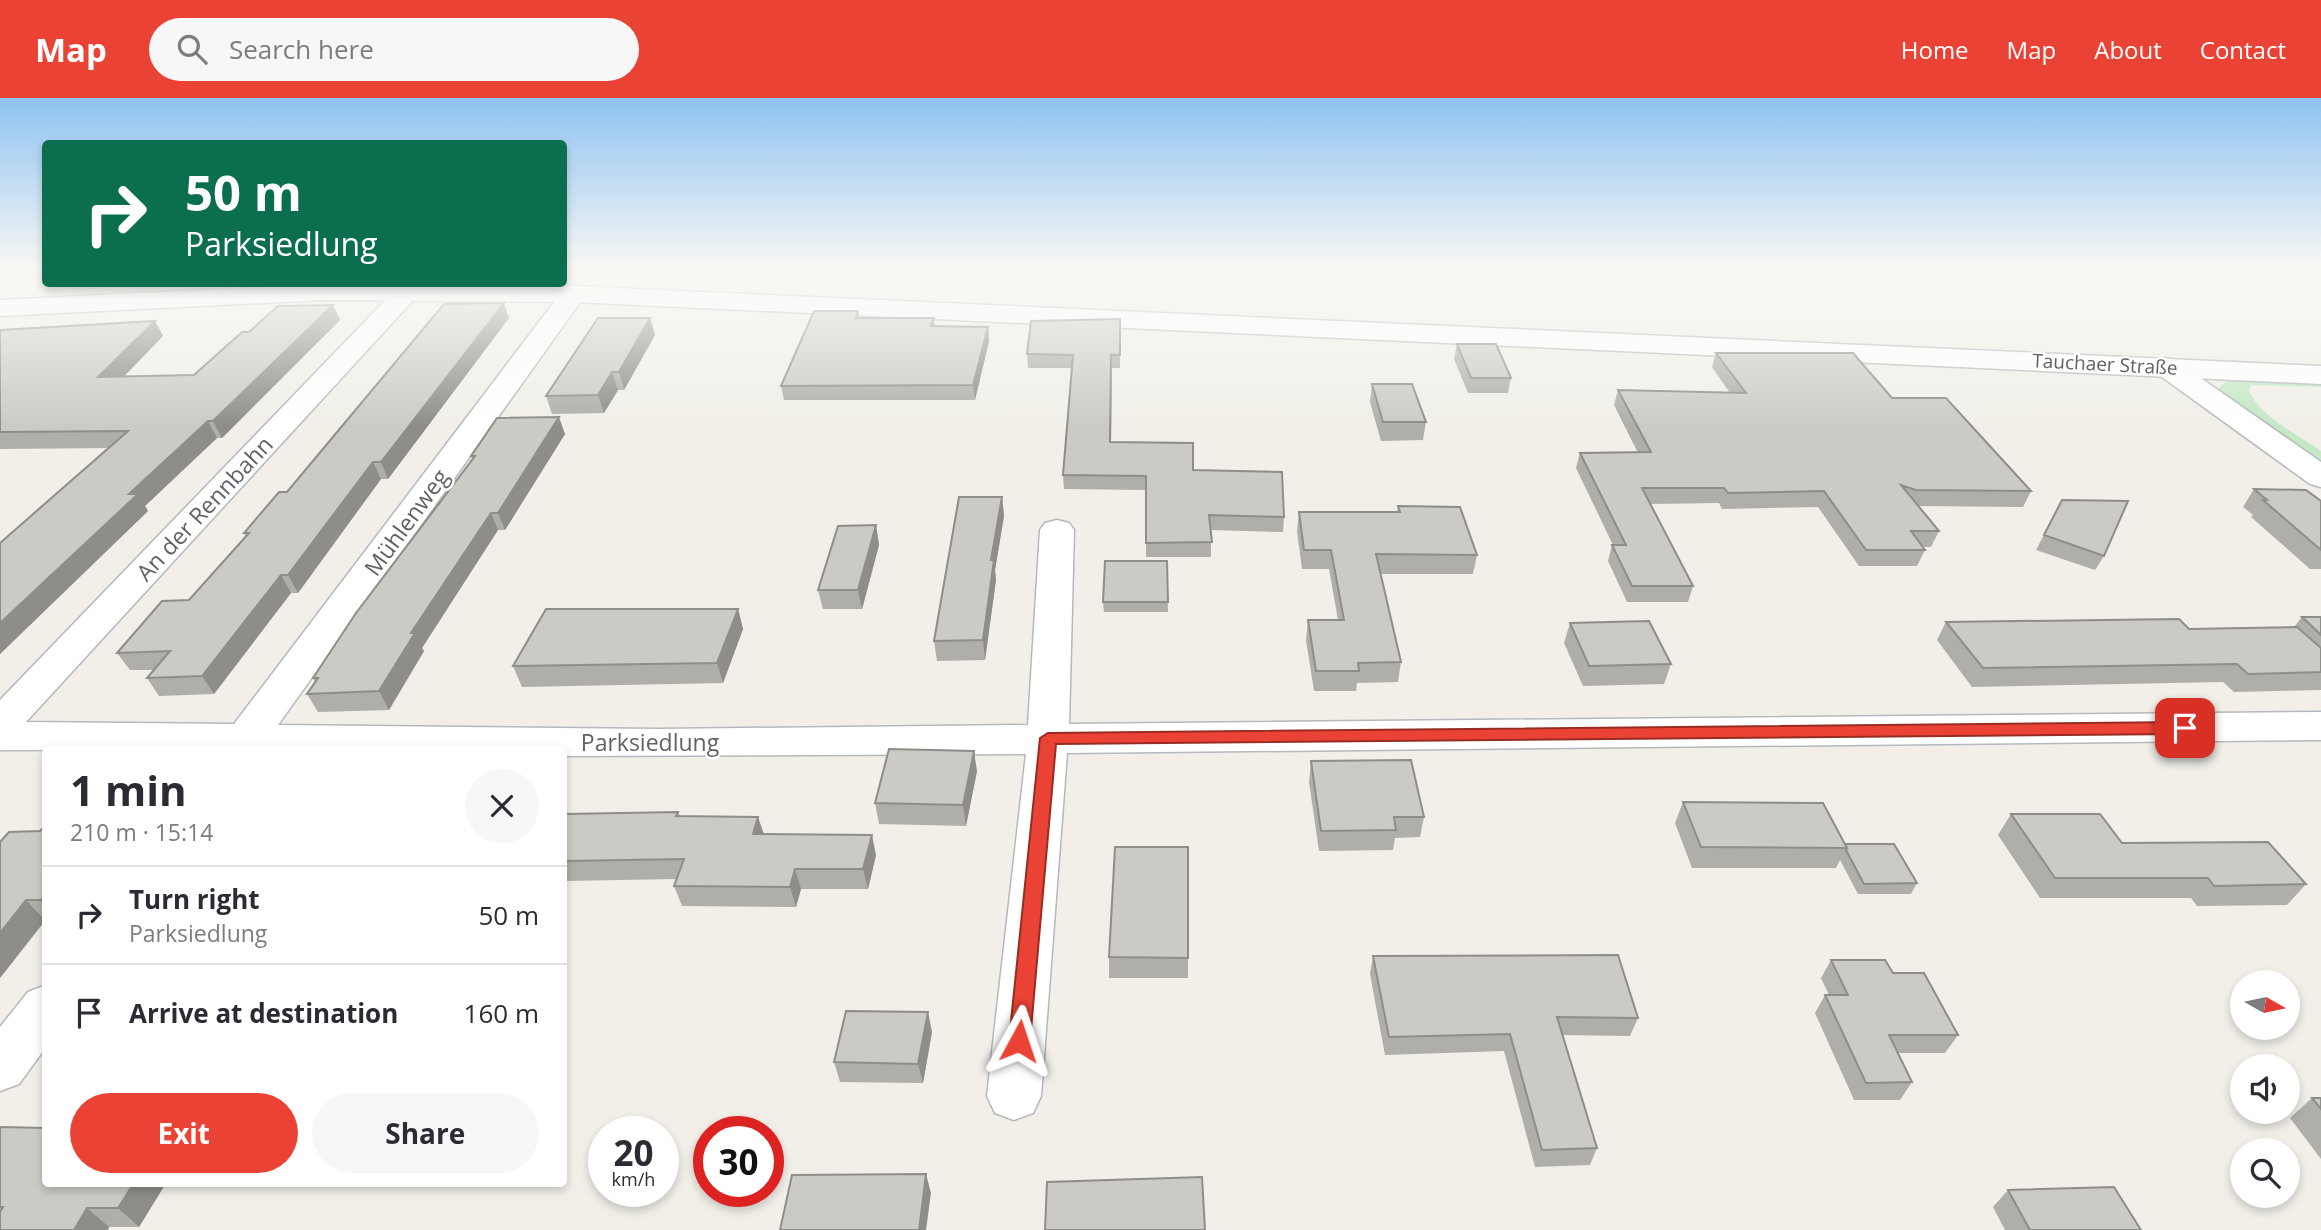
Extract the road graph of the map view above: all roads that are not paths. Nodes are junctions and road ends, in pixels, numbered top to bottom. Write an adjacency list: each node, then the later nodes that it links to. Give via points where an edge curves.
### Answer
1 (380, 321): 8 (street, An der Rennbahn)
2 (553, 321): 12 (street, Mühlenweg)
3 (1166, 321): 4 (street, Tauchaer Straße)
4 (2165, 366): 5 (street, Tauchaer Straße); 6 (street)
5 (2321, 375)
6 (2321, 477)
7 (1057, 530): 11 (street)
8 (0, 725)
9 (2321, 726): 11 (street, Parksiedlung)
10 (0, 736): 12 (street, Parksiedlung)
11 (1048, 738): 12 (street, Parksiedlung); 15 (street)
12 (241, 744)
13 (42, 1012): 14 (street)
14 (0, 1068)
15 (1014, 1096)

